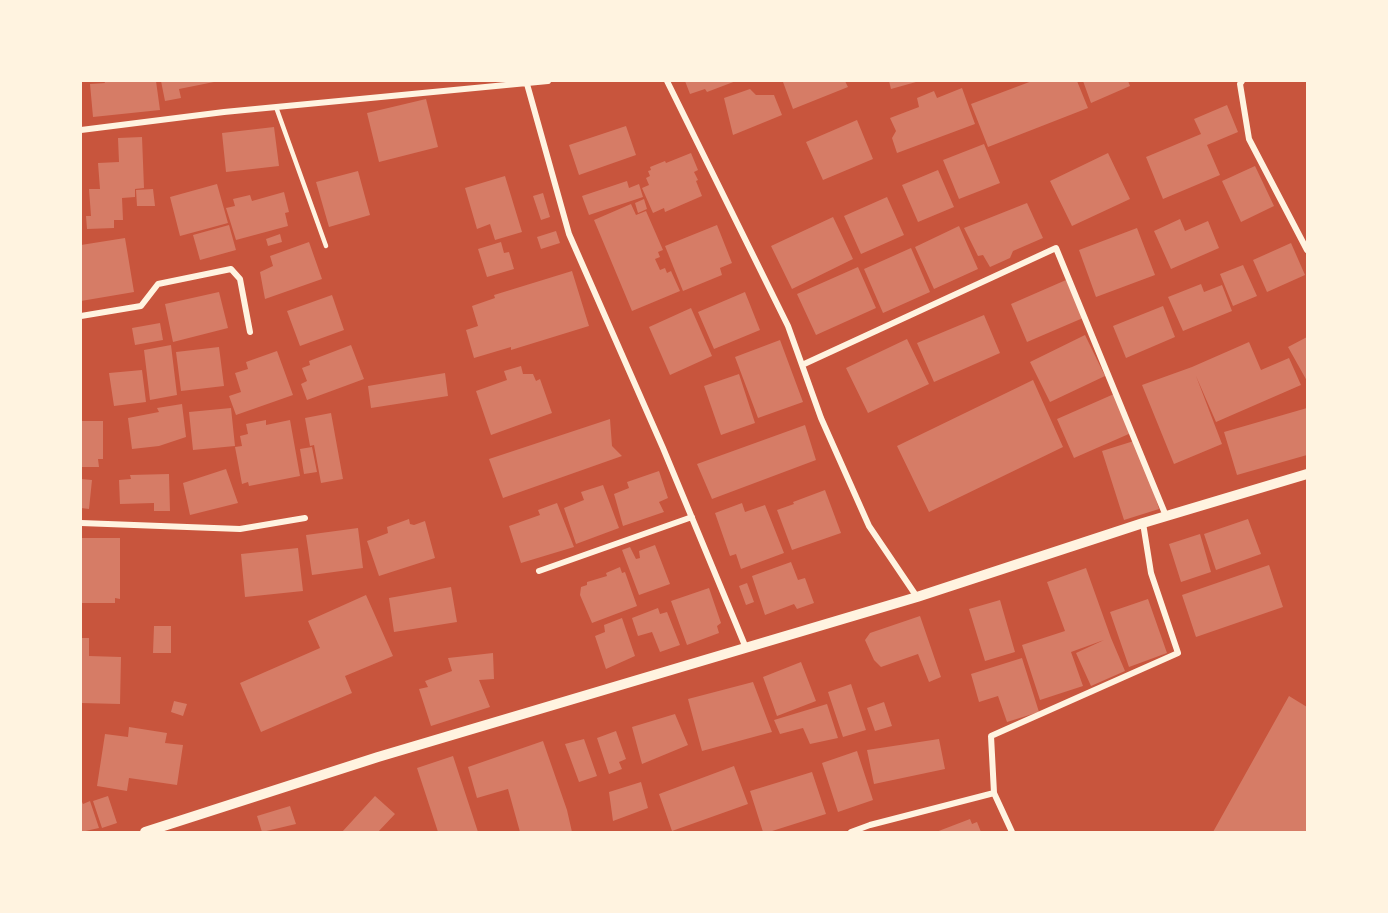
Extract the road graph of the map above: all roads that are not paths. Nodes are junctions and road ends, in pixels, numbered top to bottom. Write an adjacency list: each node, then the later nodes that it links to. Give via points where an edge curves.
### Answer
1 (548, 81): 4 (street)
2 (667, 81): 11 (street, via 788,326)
3 (1242, 81): 8 (street, via 1249,140)
4 (527, 84): 5 (street); 14 (street, via 569,234)
5 (276, 107): 6 (street); 7 (lane)
6 (81, 130)
7 (326, 246)
8 (1307, 250)
9 (81, 316): 10 (street, via 141,306 158,284 231,269 240,279)
10 (250, 332)
11 (802, 364): 13 (street, via 1056,248); 19 (street, via 821,418 869,526)
12 (1307, 474): 13 (street)
13 (1166, 516): 17 (street)
14 (692, 517): 18 (street); 20 (street)
15 (305, 518): 16 (street, via 240,529)
16 (81, 523)
17 (1143, 523): 19 (street); 21 (street, via 1151,573 1178,653 991,736)
18 (539, 571)
19 (917, 597): 20 (street)
20 (746, 649): 22 (street, via 378,757)
21 (994, 793): 23 (street); 24 (street)
22 (145, 832)
23 (851, 832)
24 (1012, 832)

